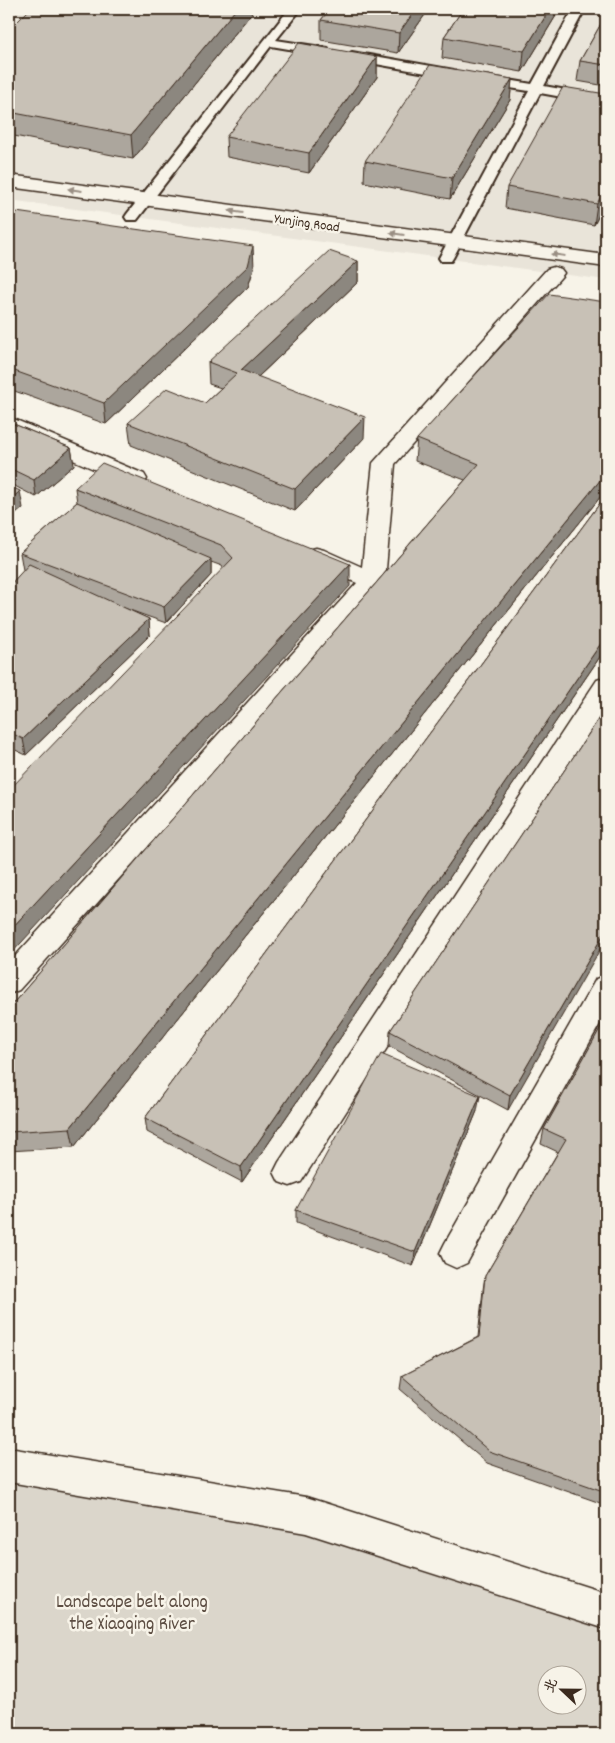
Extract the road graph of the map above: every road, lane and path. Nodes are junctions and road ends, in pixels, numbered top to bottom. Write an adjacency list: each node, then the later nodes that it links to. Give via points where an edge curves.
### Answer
1 (295, 9): 3 (lane)
2 (579, 9): 4 (lane)
3 (268, 42): 4 (lane); 7 (lane)
4 (536, 89): 5 (lane); 10 (lane)
5 (606, 101)
6 (9, 181): 7 (street, Yunjing Road, one-way to 6)
7 (145, 200): 8 (lane); 10 (street, Yunjing Road, one-way to 7)
8 (122, 215): 9 (street)
9 (152, 219)
10 (450, 250): 11 (street, Yunjing Road); 12 (street, Yunjing Road); 13 (street, Yunjing Road, one-way to 10)
11 (426, 256)
12 (465, 261)
13 (606, 261)
14 (553, 273): 18 (street, via 384,463)
15 (9, 424): 16 (street)
16 (154, 487)
17 (300, 549): 18 (street)
18 (373, 580): 20 (street)
19 (606, 686): 22 (street)
20 (9, 982)
21 (606, 987): 23 (street)
22 (290, 1172)
23 (456, 1253)
24 (9, 1466): 25 (street, via 306,1515)
25 (606, 1611)

